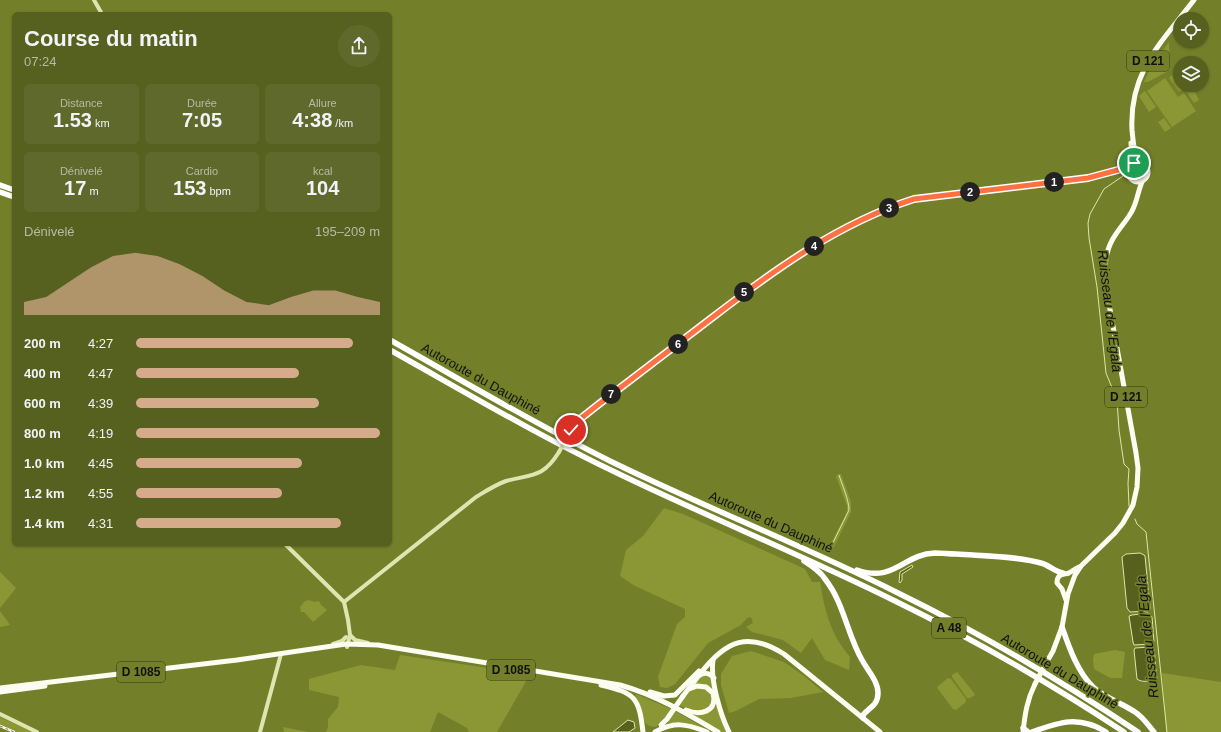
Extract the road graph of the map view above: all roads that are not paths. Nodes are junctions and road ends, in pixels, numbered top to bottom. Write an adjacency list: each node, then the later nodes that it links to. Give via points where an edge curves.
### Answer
1 (94, 0): 3 (street)
2 (1194, 0): 4 (main road, D 121, via 1153,54 1139,78 1132,107)
3 (101, 12)
4 (1132, 134): 5 (main road, D 121, via 1135,153); 6 (main road, D 121)
5 (1140, 162): 6 (main road); 10 (main road, via 1148,170)
6 (1130, 166): 7 (street); 8 (main road)
7 (1113, 171): 8 (street, via 1122,171); 26 (street, bridge, via 1088,178 914,199 896,204 854,224 754,285 580,419 551,464 542,472 498,484 476,497)
8 (1128, 175): 9 (main road)
9 (1133, 182): 10 (main road); 15 (main road)
10 (1142, 182): 15 (main road, D 121)
11 (0, 185): 12 (highway)
12 (12, 189)
13 (0, 192): 14 (highway)
14 (12, 196)
15 (1136, 199): 21 (main road, D 121, via 1133,210 1115,234 1108,249 1104,274 1136,453 1137,487 1133,505 1123,523)
16 (392, 341): 20 (highway, Autoroute du Dauphiné / A 48, via 520,414 609,460)
17 (392, 351): 18 (highway, Autoroute du Dauphiné / A 48, via 588,459)
18 (766, 541): 42 (highway, via 810,565 822,574 830,585 853,643 878,690 876,704 865,712); 55 (highway, Autoroute du Dauphiné / A 48, via 951,629 1048,684)
19 (287, 546): 26 (street)
20 (830, 561): 22 (highway, via 864,572 880,574 922,555 942,553 1038,562); 56 (highway, Autoroute du Dauphiné / A 48, via 968,629 1059,681)
21 (1081, 566): 22 (main road, D 121); 23 (main road, D 121)
22 (1065, 573): 23 (main road); 25 (main road, via 1059,576 1057,581)
23 (1073, 580): 24 (main road)
24 (1070, 588): 25 (main road); 27 (main road)
25 (1062, 589): 27 (main road)
26 (344, 602): 29 (street, via 349,629)
27 (1067, 602): 28 (main road)
28 (1062, 627): 43 (main road, bridge, via 1053,651 1029,695); 57 (highway, via 1079,668 1092,686 1135,712)
29 (347, 641): 30 (main road, D 1085); 30 (street, via 355,640); 31 (main road, D 1085); 31 (main road, D 1085); 35 (main road, D 1085)
30 (378, 645): 35 (main road, D 1085)
31 (281, 655): 36 (main road, D 1085); 39 (main road, D 1085); 45 (street)
32 (713, 658): 33 (main road); 34 (main road); 37 (main road, via 674,695 664,696); 42 (main road, via 722,650 738,643 765,644 784,654)
33 (700, 675): 34 (main road, via 707,673); 38 (main road)
34 (714, 678): 51 (main road, via 721,711)
35 (603, 683): 37 (main road, D 1085); 46 (main road, via 634,698 639,708); 49 (main road, D 1085, via 663,704)
36 (0, 688)
37 (632, 688): 40 (main road, D 1085)
38 (688, 690): 40 (main road, via 696,686 708,688 714,696 711,707 705,712 695,713); 47 (main road, bridge)
39 (0, 692)
40 (664, 701): 50 (main road, D 1085)
41 (0, 714): 44 (street)
42 (863, 718): 52 (main road)
43 (1025, 731)
44 (37, 732)
45 (260, 732)
46 (643, 732)
47 (654, 732): 48 (main road, via 674,725)
48 (707, 732)
49 (712, 732)
50 (718, 732)
51 (729, 732)
52 (880, 732)
53 (1032, 732): 54 (highway, via 1068,721 1090,724)
54 (1106, 732)
55 (1124, 732)
56 (1138, 732)
57 (1154, 732)

